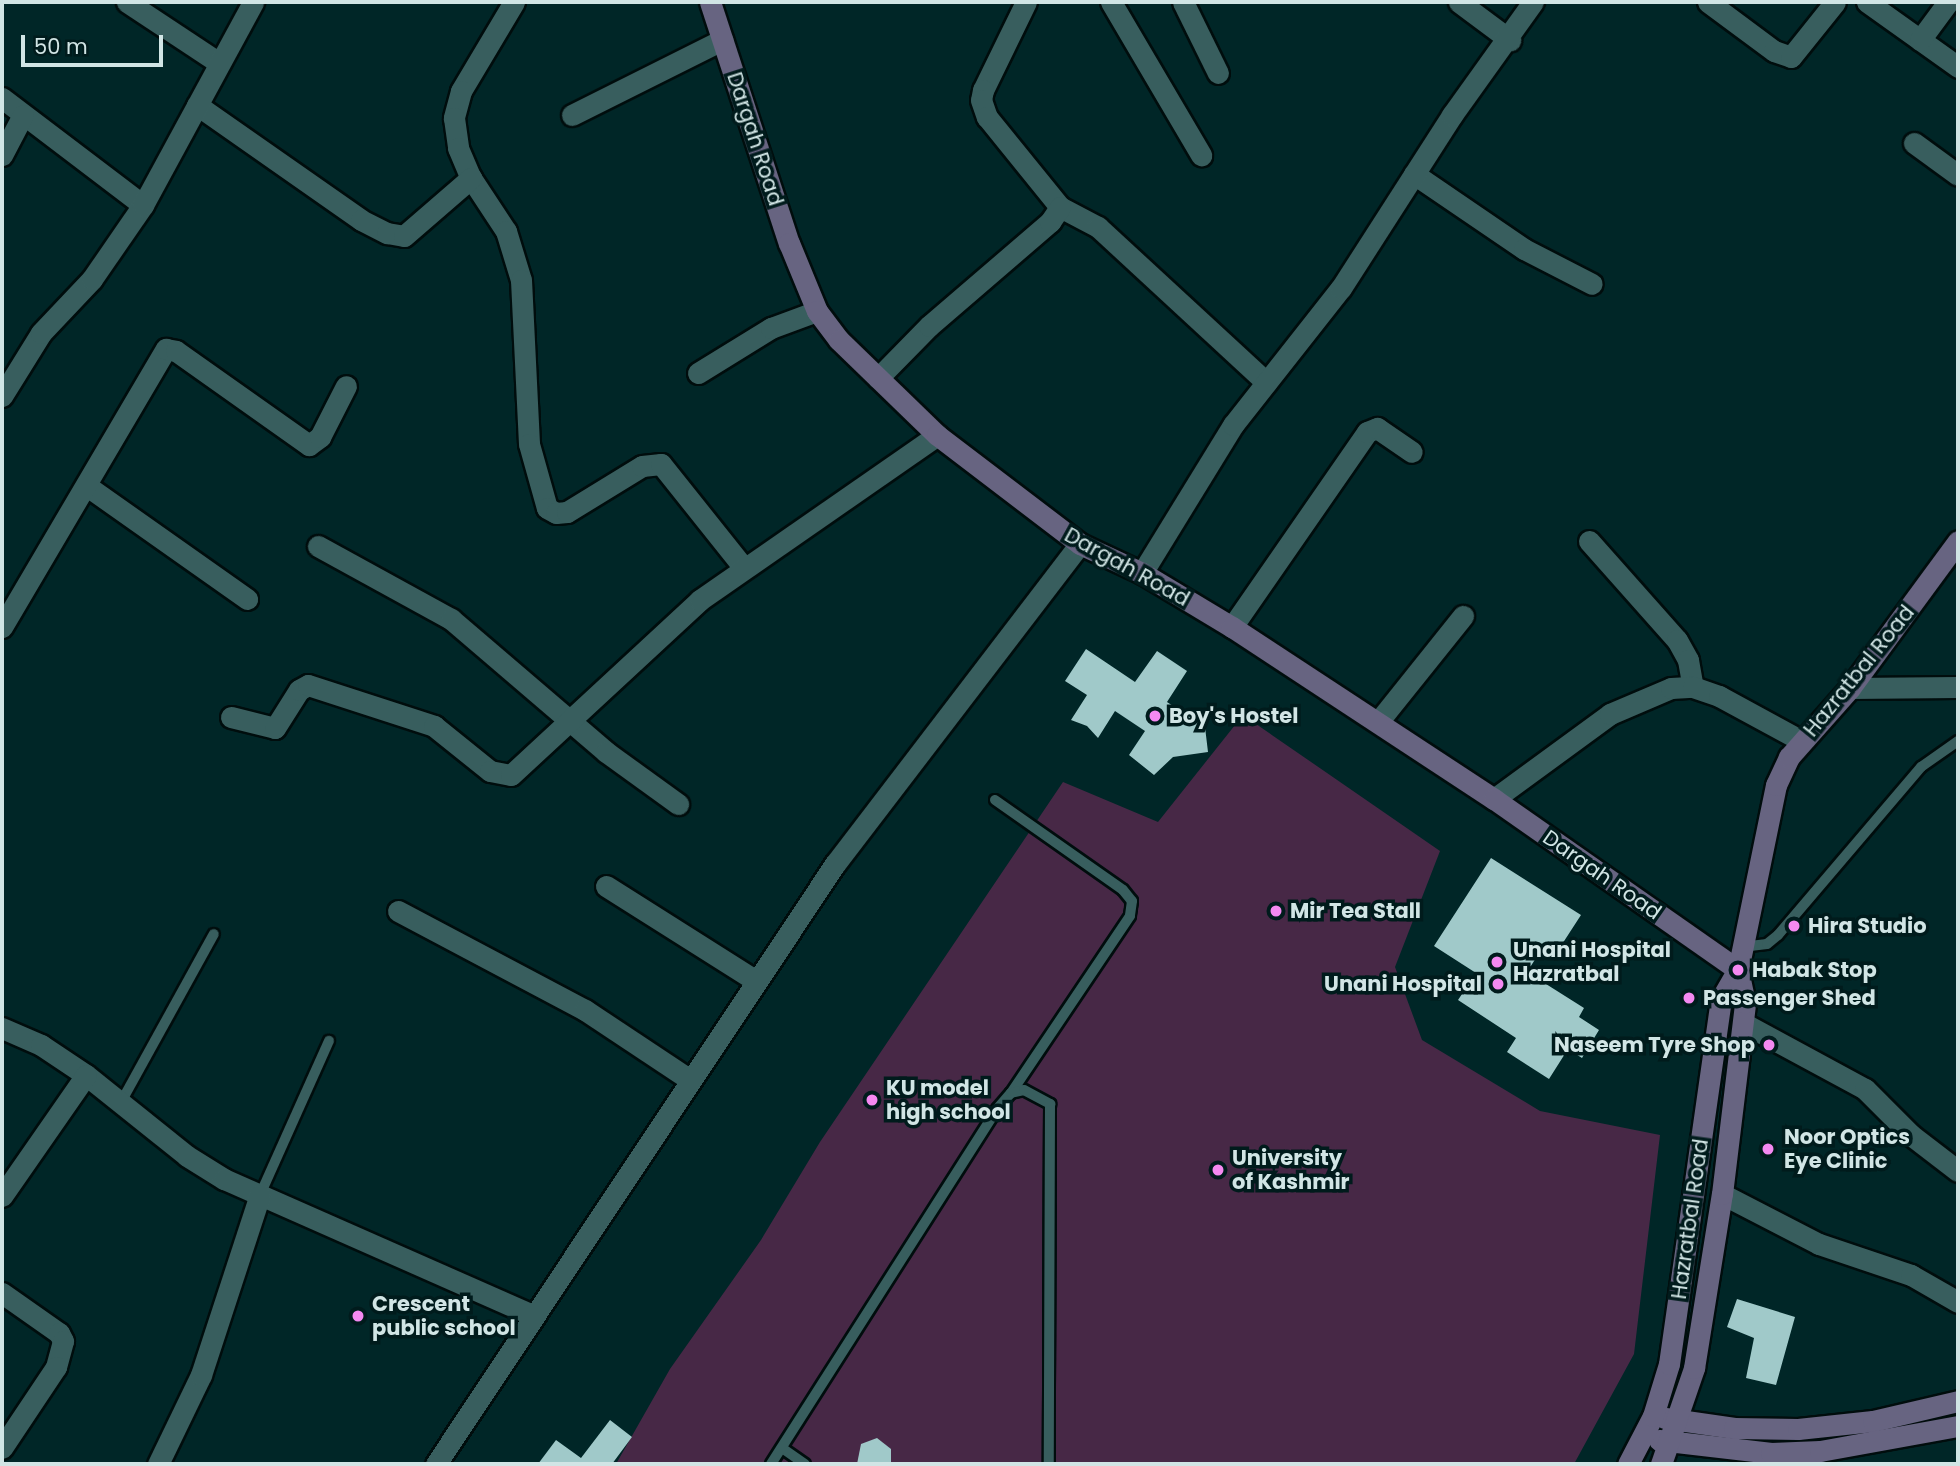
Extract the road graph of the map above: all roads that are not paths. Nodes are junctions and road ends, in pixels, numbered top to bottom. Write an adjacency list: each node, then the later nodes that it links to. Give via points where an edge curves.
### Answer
1 (127, 2): 17 (street)
2 (253, 2): 17 (street)
3 (513, 2): 29 (street, via 461,91 453,118 458,148)
4 (710, 2): 14 (main road, Dargah Road)
5 (1026, 2): 31 (street, via 981,100 987,117)
6 (1111, 2): 26 (street)
7 (1183, 2): 19 (street)
8 (1459, 2): 15 (street)
9 (1533, 2): 15 (street)
10 (1708, 2): 11 (street, via 1774,51 1791,57)
11 (1835, 2)
12 (1867, 2): 16 (street)
13 (1948, 2): 16 (street)
14 (722, 40): 23 (street); 33 (main road, Dargah Road, via 789,243)
15 (1510, 40): 27 (street)
16 (1920, 40): 18 (street)
17 (219, 63): 21 (street)
18 (1958, 67)
19 (1218, 73)
20 (2, 98): 22 (street)
21 (197, 105): 29 (street, via 361,220 387,233 404,236); 30 (street)
22 (23, 115): 25 (street); 30 (street)
23 (572, 115)
24 (1914, 143): 28 (street)
25 (2, 155)
26 (1201, 155)
27 (1414, 174): 32 (street, via 1524,249); 36 (street, via 1341,288)
28 (1958, 175)
29 (471, 178): 46 (street, via 506,231 521,280 523,395 529,444 547,508 567,512 642,466 661,464)
30 (143, 205): 38 (street, via 92,279 41,333)
31 (1060, 206): 35 (street, via 1050,222 929,326); 36 (street, via 1106,233)
32 (1592, 284)
33 (817, 311): 34 (street, via 771,328); 35 (main road, Dargah Road)
34 (698, 373)
35 (878, 378): 39 (main road, Dargah Road)
36 (1266, 382): 47 (street, via 1233,425)
37 (346, 386): 41 (street, via 320,437 309,444 176,351 166,349)
38 (2, 396)
39 (937, 435): 44 (main road, Dargah Road); 46 (street)
40 (1412, 452): 51 (street, via 1377,428 1367,432)
41 (87, 486): 48 (street); 50 (street)
42 (1590, 541): 52 (street, via 1677,640 1688,660)
43 (1958, 541): 54 (main road, Hazratbal Road)
44 (1080, 544): 47 (main road, Dargah Road); 68 (street, via 879,804)
45 (318, 546): 56 (street, via 450,619)
46 (744, 568): 56 (street, via 658,635)
47 (1142, 573): 51 (main road, Dargah Road)
48 (247, 599)
49 (1463, 616): 57 (street)
50 (2, 627)
51 (1232, 627): 57 (main road, Dargah Road)
52 (1693, 687): 58 (street); 60 (street, via 1641,698 1610,714)
53 (1958, 687): 54 (street)
54 (1850, 688): 58 (main road, Hazratbal Road)
55 (231, 717): 56 (street, via 275,728 299,690 308,685 434,726 490,771 504,776)
56 (569, 719): 62 (street)
57 (1378, 722): 60 (main road, Dargah Road)
58 (1802, 741): 66 (main road, Hazratbal Road, via 1776,785)
59 (1958, 741): 66 (lane, via 1921,767 1778,935 1767,944)
60 (1494, 799): 67 (main road, Dargah Road)
61 (995, 800): 74 (lane, via 1123,890 1132,901 1130,916)
62 (678, 804)
63 (606, 886): 68 (street)
64 (398, 911): 73 (street, via 585,1010)
65 (214, 934): 75 (lane)
66 (1742, 947): 67 (main road, Hazratbal Road)
67 (1738, 970): 69 (main road, Hazratbal Road, via 1745,1003); 84 (main road, Hazratbal Road, via 1720,999 1669,1364)
68 (756, 981): 73 (street)
69 (1743, 1023): 76 (street, via 1865,1089); 77 (main road, Hazratbal Road)
70 (2, 1028): 72 (street, via 41,1045)
71 (329, 1041): 78 (lane)
72 (86, 1075): 75 (street); 79 (street)
73 (689, 1079): 82 (street)
74 (1011, 1093): 90 (lane); 95 (lane, via 1024,1090 1050,1104)
75 (120, 1104): 78 (street, via 187,1156)
76 (1958, 1171)
77 (1722, 1194): 81 (street, via 1819,1244 1911,1275); 85 (main road, Hazratbal Road, via 1694,1368)
78 (260, 1195): 82 (street); 91 (street, via 201,1375)
79 (2, 1196)
80 (2, 1293): 89 (street, via 59,1332 63,1341 56,1367)
81 (1958, 1302)
82 (533, 1315): 92 (street)
83 (1958, 1401): 85 (main road, via 1873,1421 1798,1429 1734,1428)
84 (1653, 1416): 85 (main road); 87 (main road, Hazratbal Road)
85 (1679, 1419): 88 (main road, Hazratbal Road)
86 (1958, 1426): 88 (main road, via 1820,1451 1771,1453)
87 (1644, 1436): 88 (main road); 96 (main road, Hazratbal Road)
88 (1671, 1443): 97 (main road, Hazratbal Road)
89 (2, 1448)
90 (782, 1448): 93 (lane); 94 (lane)
91 (158, 1464)
92 (436, 1464)
93 (771, 1464)
94 (805, 1464)
95 (1049, 1464)
96 (1628, 1464)
97 (1661, 1464)

